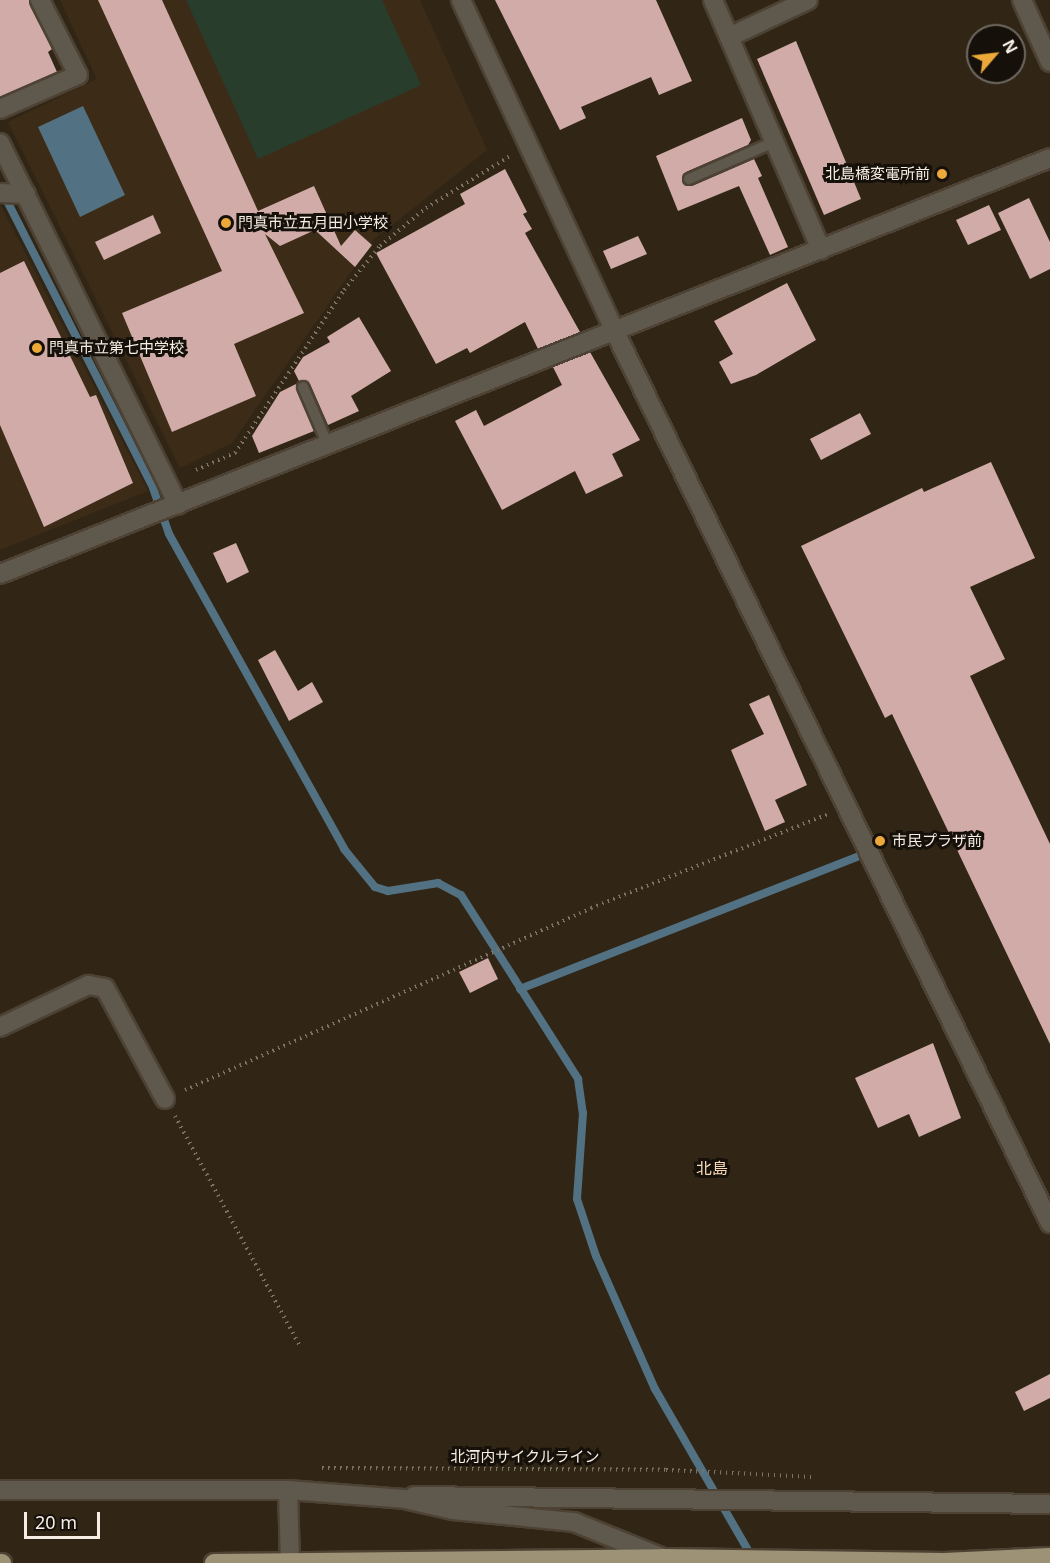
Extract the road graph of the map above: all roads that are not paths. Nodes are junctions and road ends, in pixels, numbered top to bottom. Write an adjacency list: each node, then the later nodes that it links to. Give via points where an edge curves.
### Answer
1 (40, 0): 8 (street, via 78,75)
2 (461, 0): 16 (street)
3 (713, 0): 6 (street)
4 (808, 0): 6 (street)
5 (1022, 0): 7 (street)
6 (729, 37): 9 (street)
7 (1050, 62)
8 (0, 109)
9 (774, 142): 12 (lane); 15 (street)
10 (0, 143): 14 (street)
11 (1050, 158): 15 (street)
12 (689, 179)
13 (0, 193): 14 (street)
14 (26, 194): 19 (street)
15 (821, 250): 16 (street)
16 (614, 330): 18 (street); 23 (street)
17 (303, 387): 18 (lane)
18 (328, 445): 19 (street)
19 (178, 505): 20 (street)
20 (0, 574)
21 (0, 1027): 22 (street, via 88,985 105,988)
22 (165, 1099)
23 (1050, 1223)
24 (9, 1490): 25 (street); 26 (street)
25 (288, 1490): 27 (street); 32 (street)
26 (0, 1495)
27 (404, 1499): 28 (street, via 421,1494 474,1493); 30 (street, via 453,1510 574,1522)
28 (1050, 1504)
29 (1050, 1557): 30 (highway, via 944,1562)
30 (663, 1558): 32 (highway)
31 (214, 1563): 32 (highway)
32 (290, 1563)

